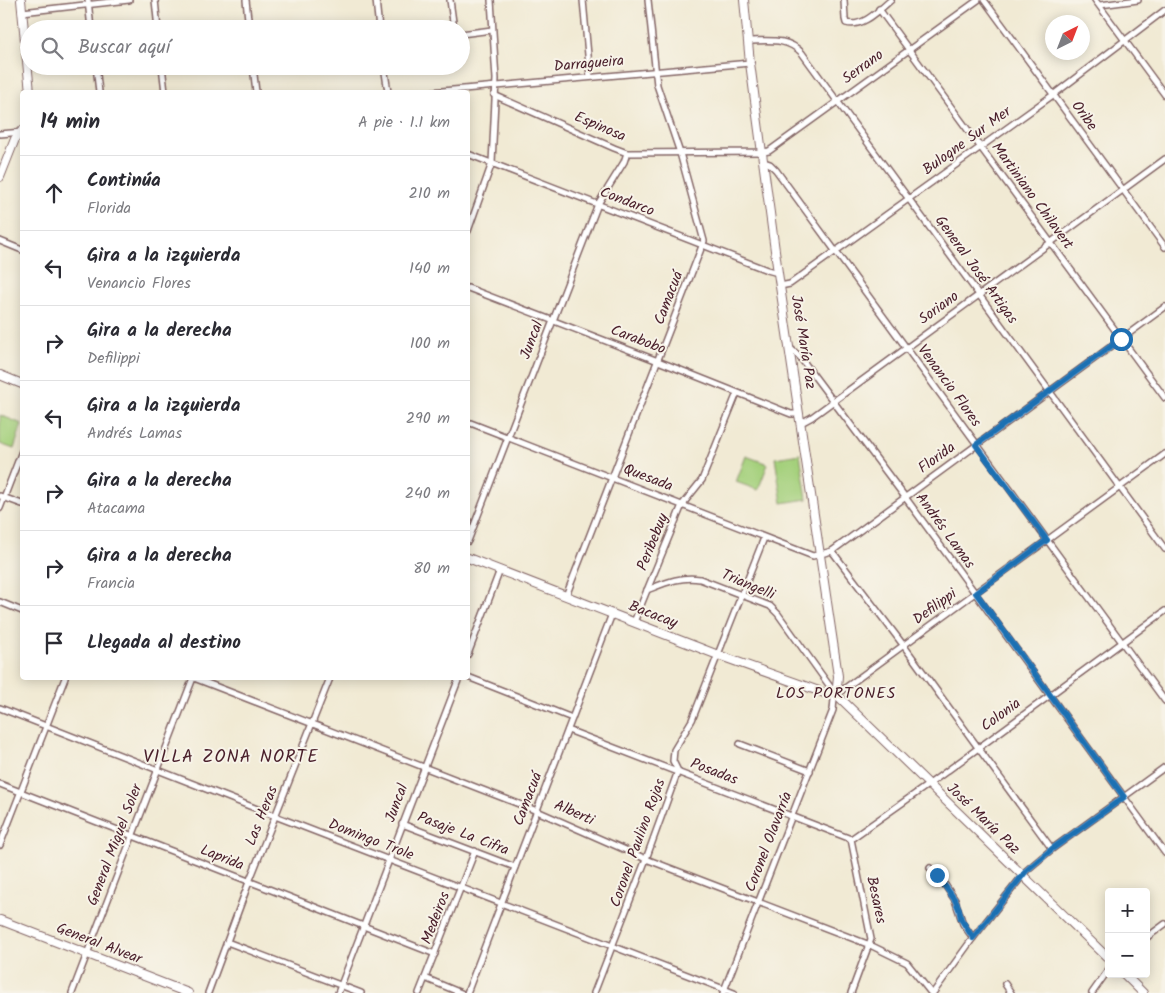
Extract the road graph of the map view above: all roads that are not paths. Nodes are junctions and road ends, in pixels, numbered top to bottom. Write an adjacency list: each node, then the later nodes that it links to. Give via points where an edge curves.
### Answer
1 (21, 0): 20 (street)
2 (129, 0): 16 (street)
3 (155, 0): 23 (street)
4 (246, 0): 24 (street)
5 (376, 0): 25 (street)
6 (450, 0): 26 (street)
7 (491, 0): 27 (street)
8 (583, 0): 39 (street)
9 (648, 0): 33 (street)
10 (744, 0): 29 (street, José María Paz)
11 (844, 0): 18 (street, via 846,23 857,24)
12 (891, 0): 18 (street)
13 (978, 0): 31 (street, Serrano)
14 (984, 0): 48 (street, Oribe)
15 (1138, 0): 17 (street)
16 (88, 2): 20 (street); 22 (street)
17 (1097, 2): 30 (street)
18 (879, 9): 31 (street, Martiniano Chilavert)
19 (1165, 10): 30 (street, Bulogne Sur Mer)
20 (22, 12): 21 (street)
21 (23, 20)
22 (90, 20)
23 (157, 20)
24 (248, 20)
25 (378, 20)
26 (453, 20)
27 (492, 30): 28 (street); 40 (street)
28 (470, 33)
29 (748, 41): 32 (street, José María Paz); 50 (street, General José Artigas, via 778,40 797,48)
30 (1125, 42): 48 (street, Bulogne Sur Mer); 49 (street)
31 (909, 50): 50 (street, Serrano); 54 (street, Martiniano Chilavert)
32 (750, 63): 33 (street, Darragueira); 55 (street, José María Paz)
33 (655, 70): 39 (street, Darragueira); 57 (street)
34 (28, 75): 41 (street)
35 (97, 75): 42 (street)
36 (163, 75): 43 (street)
37 (254, 75): 44 (street)
38 (385, 75): 45 (street)
39 (590, 77): 40 (street, Darragueira)
40 (495, 86): 46 (street, Darragueira); 47 (street)
41 (30, 90)
42 (99, 90)
43 (165, 90)
44 (256, 90)
45 (388, 90)
46 (452, 90)
47 (494, 95): 56 (street, Espinosa); 61 (street)
48 (1053, 95): 54 (street, Bulogne Sur Mer); 63 (street, Oribe)
49 (1165, 95)
50 (837, 101): 55 (street, Serrano, via 769,151); 64 (street, General José Artigas)
51 (20, 132): 52 (street)
52 (0, 134)
53 (20, 134): 62 (street)
54 (981, 147): 64 (street, Bulogne Sur Mer); 68 (street, Martiniano Chilavert)
55 (763, 152): 57 (street, Espinosa); 60 (street, José María Paz)
56 (627, 153): 57 (street, Espinosa); 65 (street, Juncal)
57 (680, 153): 69 (street)
58 (470, 155): 61 (street, Condarco)
59 (1165, 159): 63 (street, Soriano)
60 (764, 162): 72 (street, Venancio Flores, via 776,170); 73 (street, José María Paz)
61 (492, 164): 65 (street, Condarco); 66 (street)
62 (0, 177)
63 (1122, 190): 68 (street, Soriano); 70 (street, Oribe)
64 (908, 198): 72 (street, Bulogne Sur Mer); 76 (street, General José Artigas)
65 (598, 204): 69 (street, Condarco); 78 (street, Juncal)
66 (470, 225)
67 (0, 241): 71 (street)
68 (1051, 242): 76 (street, Soriano); 79 (street, Martiniano Chilavert)
69 (704, 245): 73 (street, Condarco); 82 (street, Camacuá)
70 (1165, 247)
71 (20, 249)
72 (835, 252): 74 (street, Bulogne Sur Mer, via 790,284); 81 (street, Venancio Flores)
73 (778, 273): 74 (street, José María Paz)
74 (780, 286): 80 (street, José María Paz)
75 (470, 289): 78 (street, Carabobo)
76 (979, 295): 81 (street, Soriano); 85 (street, General José Artigas)
77 (1165, 307): 79 (street, Florida)
78 (553, 321): 82 (street, Carabobo); 91 (street, Juncal)
79 (1121, 339): 85 (street, Florida); 87 (street, Martiniano Chilavert)
80 (790, 348): 88 (street, Andrés Lamas, via 800,356); 89 (street, José María Paz)
81 (906, 348): 88 (street, Soriano); 92 (street, Venancio Flores)
82 (658, 361): 86 (street, Carabobo); 95 (street, Camacuá)
83 (0, 375): 84 (street)
84 (20, 383)
85 (1049, 391): 92 (street, Florida); 96 (street, General José Artigas)
86 (737, 393): 89 (street, Carabobo); 100 (street, Peribebuy, via 703,477)
87 (1165, 398)
88 (834, 401): 89 (street, Soriano, via 808,420); 98 (street, Andrés Lamas)
89 (800, 418): 107 (street, José María Paz)
90 (470, 423): 91 (street, Quesada)
91 (508, 438): 95 (street, Quesada); 102 (street, Juncal)
92 (976, 445): 98 (street, Florida); 104 (street, Venancio Flores)
93 (1165, 454): 96 (street, Defilippi)
94 (20, 455): 97 (street)
95 (613, 478): 100 (street, Quesada); 113 (street, Camacuá)
96 (1120, 487): 104 (street, Defilippi); 105 (street, General José Artigas)
97 (2, 497): 99 (street); 101 (street)
98 (905, 497): 106 (street, Florida); 111 (street, Andrés Lamas)
99 (20, 503)
100 (682, 505): 103 (street, Quesada); 110 (street, Peribebuy)
101 (0, 508)
102 (470, 536)
103 (764, 538): 107 (street, Quesada, via 809,556); 112 (street, Coronel Paulino Rojas)
104 (1047, 540): 111 (street, Defilippi); 119 (street, Venancio Flores)
105 (1165, 549)
106 (832, 551): 107 (street, Florida); 120 (street)
107 (820, 555): 129 (street, José María Paz, via 838,676)
108 (470, 559): 109 (street, Bacacay)
109 (500, 570): 113 (street, Bacacay); 121 (street)
110 (647, 590): 112 (street, Triangelli, via 676,579 692,578); 118 (street, Peribebuy)
111 (976, 593): 120 (street, Defilippi); 130 (street, Andrés Lamas)
112 (741, 595): 122 (street, Coronel Paulino Rojas); 129 (street, Triangelli, via 774,609)
113 (566, 596): 117 (street, Bacacay)
114 (0, 602): 115 (street)
115 (20, 610)
116 (1165, 611): 119 (street, Colonia)
117 (612, 614): 118 (street, Bacacay); 133 (street, Camacuá)
118 (634, 622): 122 (street, Bacacay)
119 (1122, 643): 130 (street, Colonia); 131 (street, Venancio Flores)
120 (904, 646): 129 (street, Defilippi); 138 (street)
121 (470, 649)
122 (718, 655): 129 (street, Bacacay); 142 (street, Coronel Paulino Rojas, via 692,720 674,750 673,761)
123 (470, 678): 133 (street)
124 (63, 680): 135 (street)
125 (192, 680): 141 (street, General Miguel Soler)
126 (198, 680): 134 (street, Alberti)
127 (329, 680): 134 (street, Las Heras)
128 (458, 680): 139 (street, Juncal)
129 (836, 693): 143 (street, Coronel Olavarría, via 833,710); 145 (street, José María Paz)
130 (1050, 695): 138 (street, Colonia); 147 (street, Andrés Lamas)
131 (1165, 701)
132 (0, 708): 135 (street, Domingo Trole)
133 (572, 718): 136 (street, Camacuá)
134 (312, 723): 139 (street, Alberti); 149 (street, Las Heras)
135 (46, 726): 141 (street, Domingo Trole); 146 (street)
136 (568, 730): 142 (street, Posadas); 148 (street, Camacuá)
137 (740, 744): 143 (street)
138 (978, 747): 145 (street, Colonia); 155 (street)
139 (424, 766): 148 (street, Alberti); 151 (street, Juncal)
140 (1165, 767): 147 (street)
141 (157, 770): 149 (street, Domingo Trole); 152 (street, General Miguel Soler)
142 (678, 771): 150 (street, Posadas); 158 (street, Coronel Paulino Rojas)
143 (810, 771): 150 (street, Coronel Olavarría)
144 (0, 784): 146 (street, Laprida)
145 (928, 784): 153 (street, Colonia); 162 (street, José María Paz)
146 (20, 792): 152 (street, Laprida); 154 (street)
147 (1124, 797): 155 (street); 157 (street, Andrés Lamas)
148 (537, 811): 158 (street, Alberti); 160 (street, Camacuá)
149 (275, 816): 159 (street, Domingo Trole); 163 (street, Las Heras)
150 (793, 816): 153 (street, Posadas); 166 (street, Coronel Olavarría)
151 (402, 824): 156 (street, Pasaje La Cifra); 159 (street, Juncal)
152 (132, 835): 163 (street, Laprida); 175 (street, General Miguel Soler)
153 (851, 839): 173 (street, Besares, via 871,934)
154 (0, 845)
155 (1052, 849): 162 (street)
156 (474, 852): 160 (street, Pasaje La Cifra); 164 (street, Medeiros)
157 (1165, 852)
158 (646, 859): 166 (street, Alberti); 174 (street, Coronel Paulino Rojas)
159 (388, 860): 164 (street, Domingo Trole); 169 (street, Juncal)
160 (515, 867): 165 (street, Camacuá)
161 (930, 868): 171 (street, via 942,879 955,900 961,919)
162 (1022, 875): 171 (street); 177 (street, José María Paz)
163 (249, 882): 169 (street, Laprida); 172 (street, Las Heras)
164 (461, 887): 165 (street, Domingo Trole); 176 (street, Medeiros)
165 (501, 902): 174 (street, Domingo Trole); 191 (street, Camacuá)
166 (758, 902): 173 (street, Alberti); 183 (street, Coronel Olavarría)
167 (0, 920): 175 (street, General Alvear)
168 (1165, 924): 170 (street)
169 (363, 927): 176 (street, Laprida); 182 (street, Juncal)
170 (1150, 935)
171 (973, 938): 195 (street)
172 (228, 942): 182 (street); 186 (street, Las Heras)
173 (870, 945): 194 (street, Besares); 195 (street, Alberti, via 907,963)
174 (612, 946): 183 (street, Domingo Trole); 192 (street, Coronel Paulino Rojas)
175 (87, 954): 184 (street, General Miguel Soler); 185 (street, General Alvear)
176 (435, 954): 179 (street, Medeiros)
177 (1105, 955)
178 (1105, 975): 197 (street)
179 (425, 978): 189 (street, Medeiros); 190 (street)
180 (1128, 978): 198 (street)
181 (1005, 984): 196 (street)
182 (340, 985): 187 (street, Juncal); 188 (street)
183 (724, 991): 193 (street, Domingo Trole)
184 (72, 993)
185 (188, 993)
186 (208, 993)
187 (338, 993)
188 (361, 993)
189 (419, 993)
190 (461, 993)
191 (467, 993)
192 (594, 993)
193 (734, 993)
194 (851, 993)
195 (932, 993)
196 (1011, 993)
197 (1092, 993)
198 (1143, 993)

